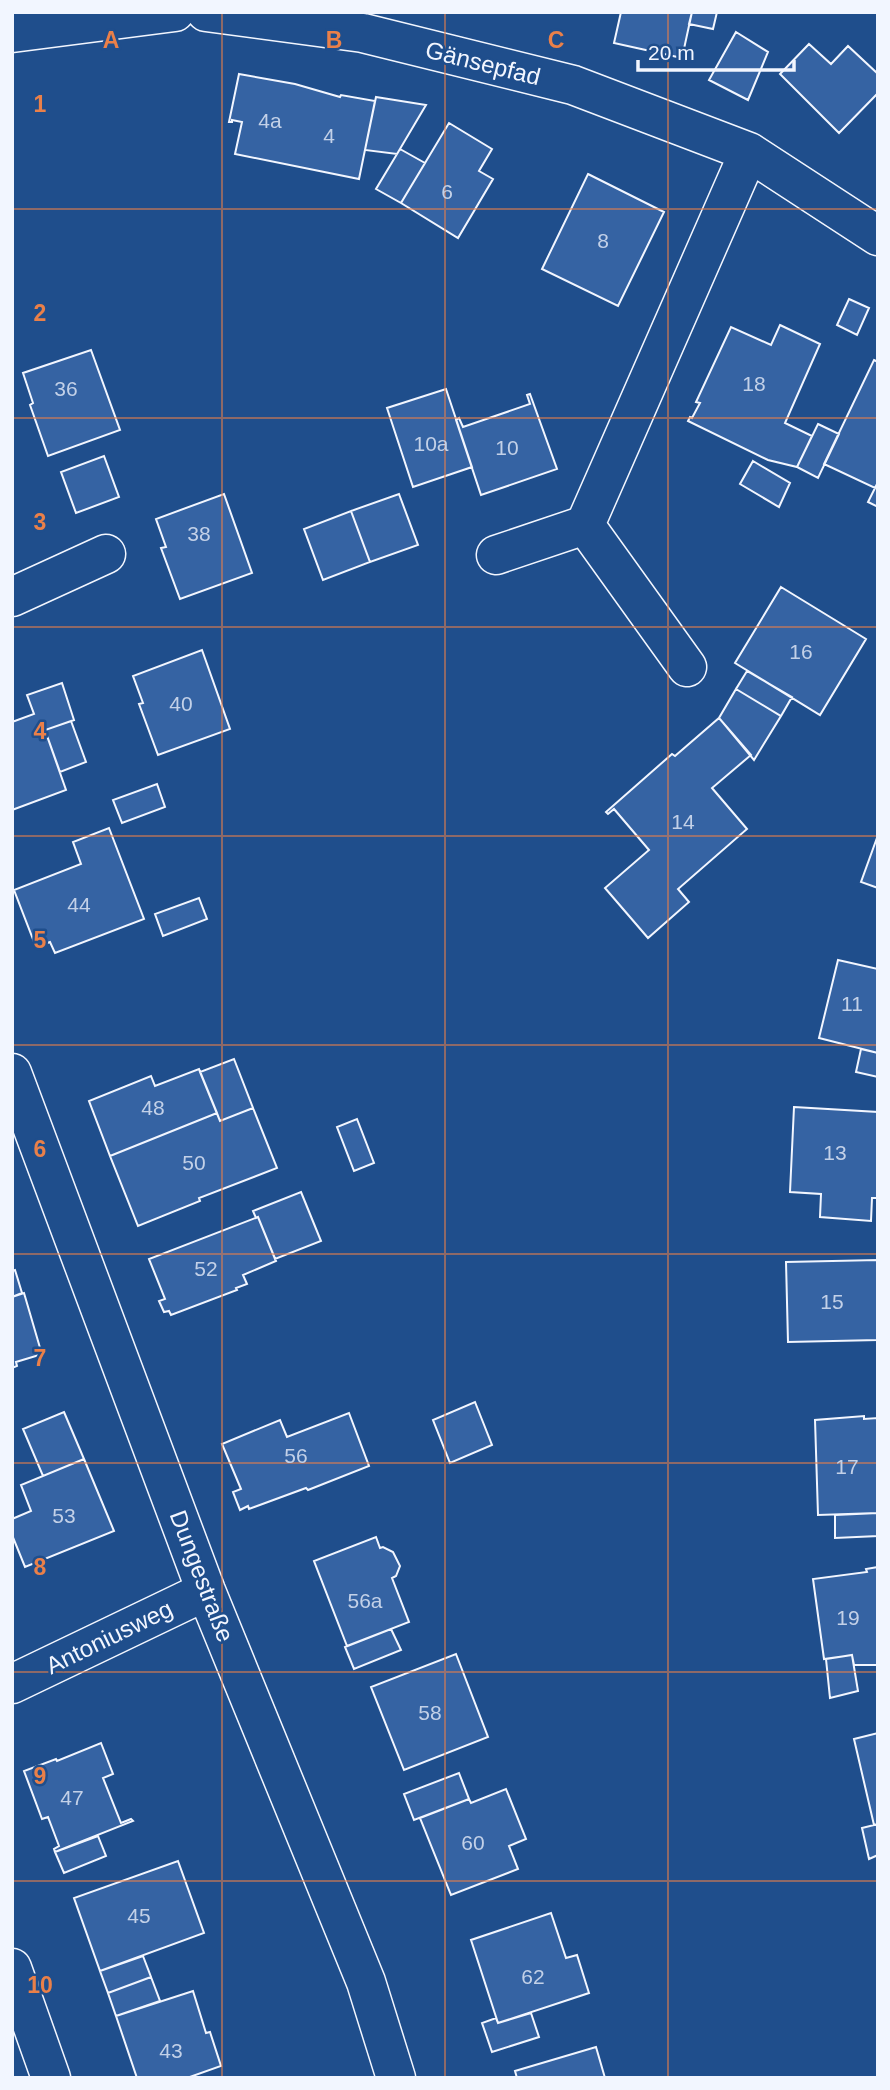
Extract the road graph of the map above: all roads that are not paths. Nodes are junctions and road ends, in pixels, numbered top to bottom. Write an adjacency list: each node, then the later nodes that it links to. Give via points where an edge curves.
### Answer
1 (175, 12): 3 (street)
2 (206, 12): 4 (street, Gänsepfad, via 363,33 573,85)
3 (12, 33)
4 (749, 152): 5 (street, Gänsepfad); 6 (street)
5 (878, 236)
6 (585, 525): 8 (street); 10 (street)
7 (106, 554): 9 (street)
8 (496, 555)
9 (12, 597)
10 (687, 667)
11 (12, 1073): 12 (street, Dungestraße)
12 (206, 1591): 13 (street, Antoniusweg); 16 (street, Dungestraße, via 366,1982)
13 (12, 1684)
14 (12, 1968): 15 (street)
15 (51, 2078)
16 (397, 2078)

